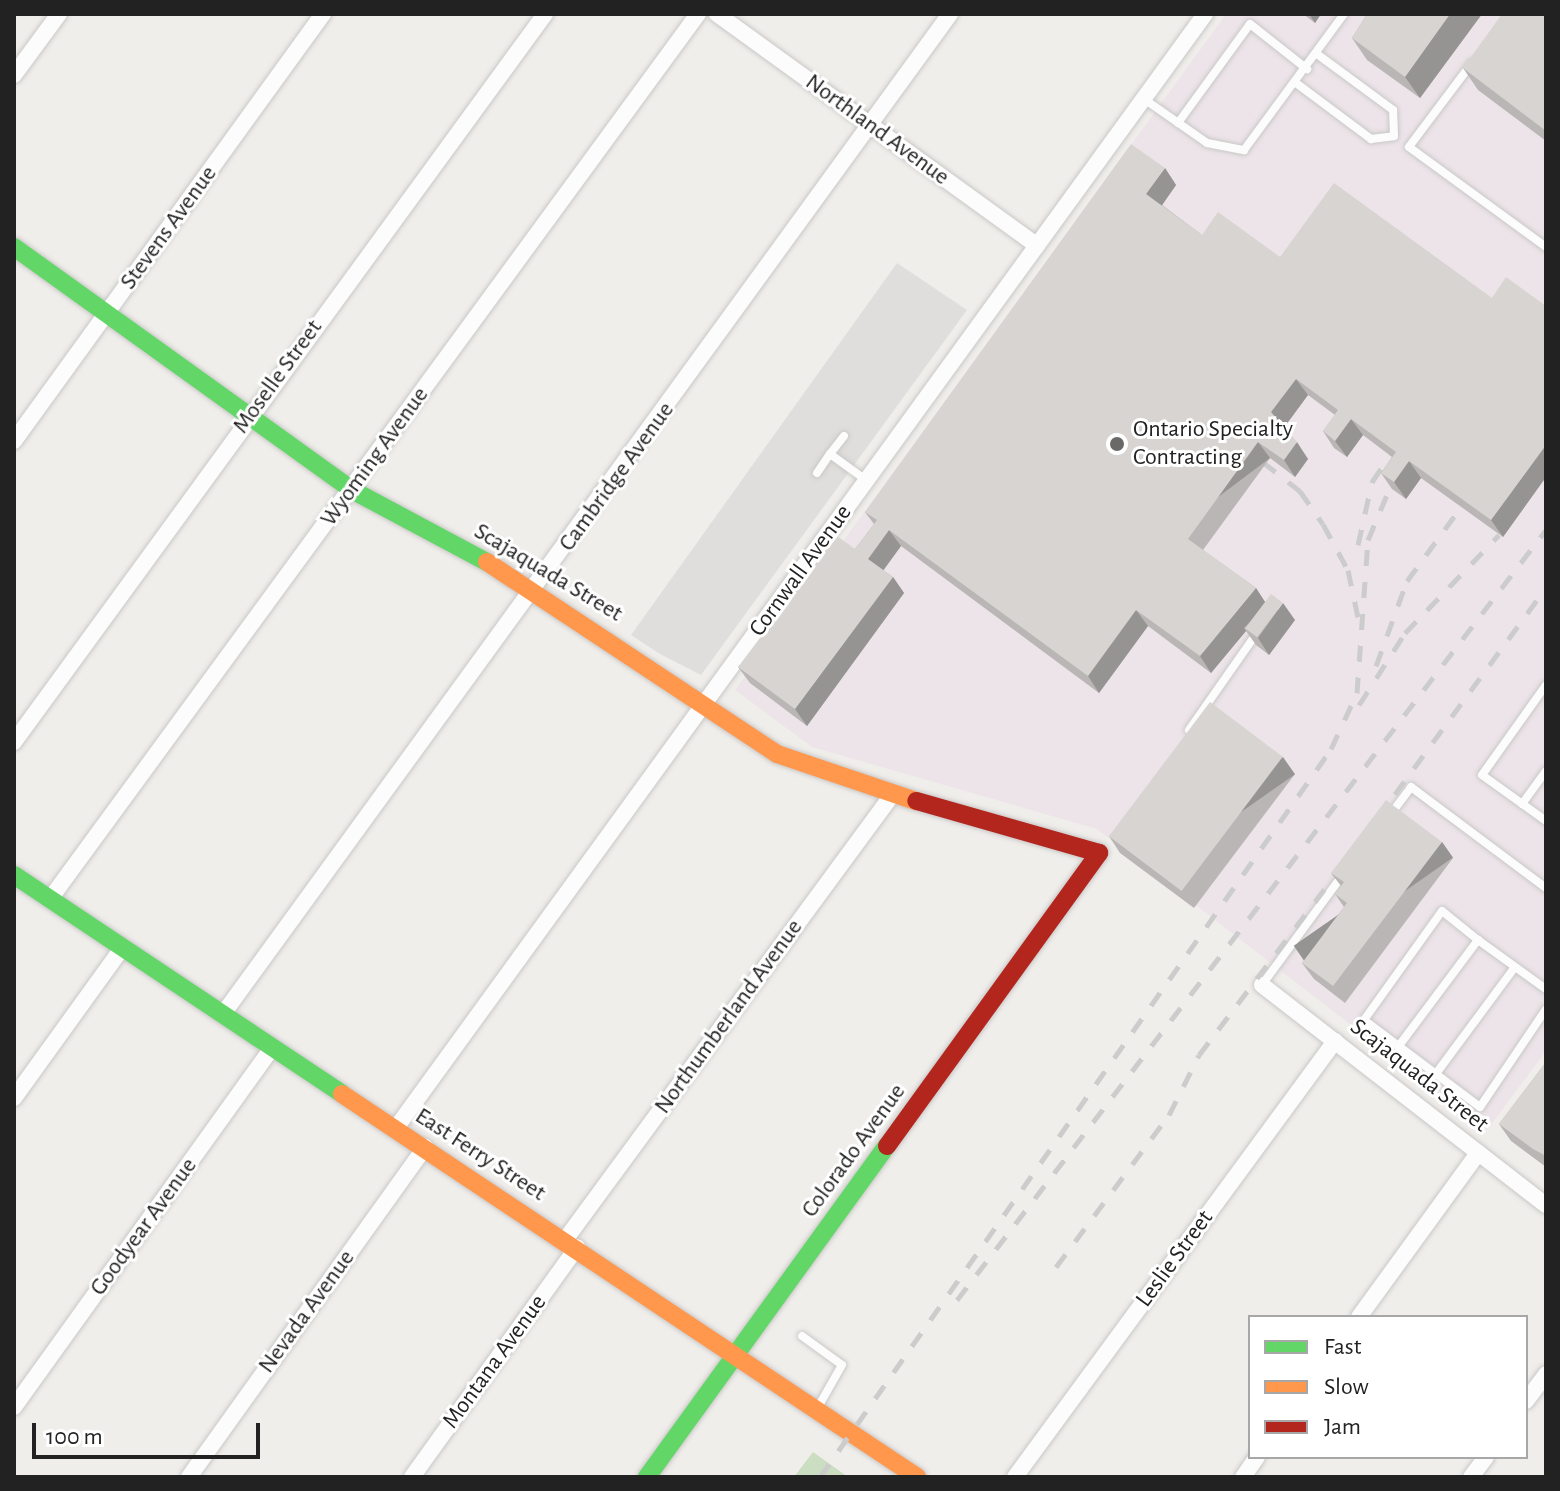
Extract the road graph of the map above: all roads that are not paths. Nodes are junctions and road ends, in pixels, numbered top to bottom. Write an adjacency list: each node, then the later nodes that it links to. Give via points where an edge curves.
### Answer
1 (59, 14): 14 (street)
2 (323, 14): 24 (street, Stevens Avenue)
3 (545, 14): 25 (street, Moselle Street)
4 (698, 14): 31 (street, Wyoming Avenue)
5 (717, 14): 18 (street, Northland Avenue)
6 (950, 14): 18 (street, Cambridge Avenue)
7 (1205, 14): 16 (street, Cornwall Avenue)
8 (1253, 14): 10 (lane)
9 (1344, 14): 12 (lane)
10 (1250, 24): 13 (lane); 17 (lane)
11 (1481, 50): 20 (lane)
12 (1317, 54): 13 (lane); 19 (lane, via 1393,110)
13 (1307, 69): 15 (lane)
14 (14, 75)
15 (1296, 83): 17 (lane, via 1244,150 1207,143); 19 (lane, via 1371,139)
16 (1144, 99): 17 (lane); 21 (street, Cornwall Avenue)
17 (1178, 123)
18 (871, 125): 21 (street, Northland Avenue); 32 (street, Cambridge Avenue)
19 (1394, 136): 20 (lane)
20 (1409, 147): 23 (lane)
21 (1037, 246): 30 (street, Cornwall Avenue)
22 (14, 247): 24 (street, Scajaquada Street)
23 (1546, 247)
24 (106, 314): 25 (street, Scajaquada Street); 27 (street, Stevens Avenue)
25 (249, 417): 31 (street, Scajaquada Street); 37 (street, Moselle Street)
26 (844, 436): 28 (lane)
27 (14, 441)
28 (830, 454): 29 (lane); 30 (lane)
29 (817, 473)
30 (867, 480): 35 (street, Cornwall Avenue)
31 (352, 490): 32 (street, Scajaquada Street); 47 (street, Wyoming Avenue)
32 (537, 588): 35 (street, Scajaquada Street); 54 (street, Cambridge Avenue)
33 (1264, 622): 36 (lane)
34 (1546, 685): 40 (lane, via 1482,775)
35 (705, 703): 39 (street, Scajaquada Street, via 808,769); 60 (street, Cornwall Avenue)
36 (1184, 738)
37 (14, 742)
38 (1546, 771): 40 (lane)
39 (892, 795): 43 (street, Scajaquada Street); 64 (street, Northumberland Avenue)
40 (1522, 804): 41 (lane)
41 (1546, 821)
42 (1384, 823): 46 (lane, via 1411,787)
43 (1103, 848): 67 (street, Colorado Avenue)
44 (1356, 858): 51 (lane)
45 (14, 875): 47 (street, East Ferry Street)
46 (1546, 888)
47 (50, 899): 49 (street, East Ferry Street)
48 (1478, 940): 50 (lane); 57 (lane); 57 (lane, via 1442,911 1364,1020)
49 (123, 947): 54 (street, East Ferry Street); 59 (street)
50 (1515, 967): 52 (lane); 58 (lane)
51 (1262, 985): 55 (street, Scajaquada Street)
52 (1546, 989)
53 (1546, 1009): 58 (lane, via 1480,1107)
54 (223, 1014): 56 (street, East Ferry Street)
55 (1335, 1041): 62 (street, Scajaquada Street); 78 (street, Leslie Street)
56 (273, 1047): 60 (street, East Ferry Street); 70 (street, Goodyear Avenue)
57 (1398, 1047): 58 (lane)
58 (1435, 1075)
59 (14, 1098)
60 (396, 1128): 61 (street, East Ferry Street)
61 (425, 1147): 64 (street, East Ferry Street); 74 (street, Nevada Avenue)
62 (1478, 1153): 63 (street, Scajaquada Street); 65 (street)
63 (1546, 1205)
64 (571, 1244): 67 (street, East Ferry Street); 75 (street, Montana Avenue)
65 (1360, 1315)
66 (802, 1336): 71 (lane, via 842,1365)
67 (738, 1354): 71 (street, East Ferry Street); 76 (street, Colorado Avenue)
68 (1546, 1374): 69 (street)
69 (1528, 1398)
70 (14, 1407)
71 (817, 1408): 77 (street, East Ferry Street)
72 (1256, 1459): 79 (street)
73 (1484, 1459): 80 (street)
74 (189, 1477)
75 (412, 1477)
76 (647, 1477)
77 (917, 1477)
78 (1015, 1477)
79 (1243, 1477)
80 (1471, 1477)

